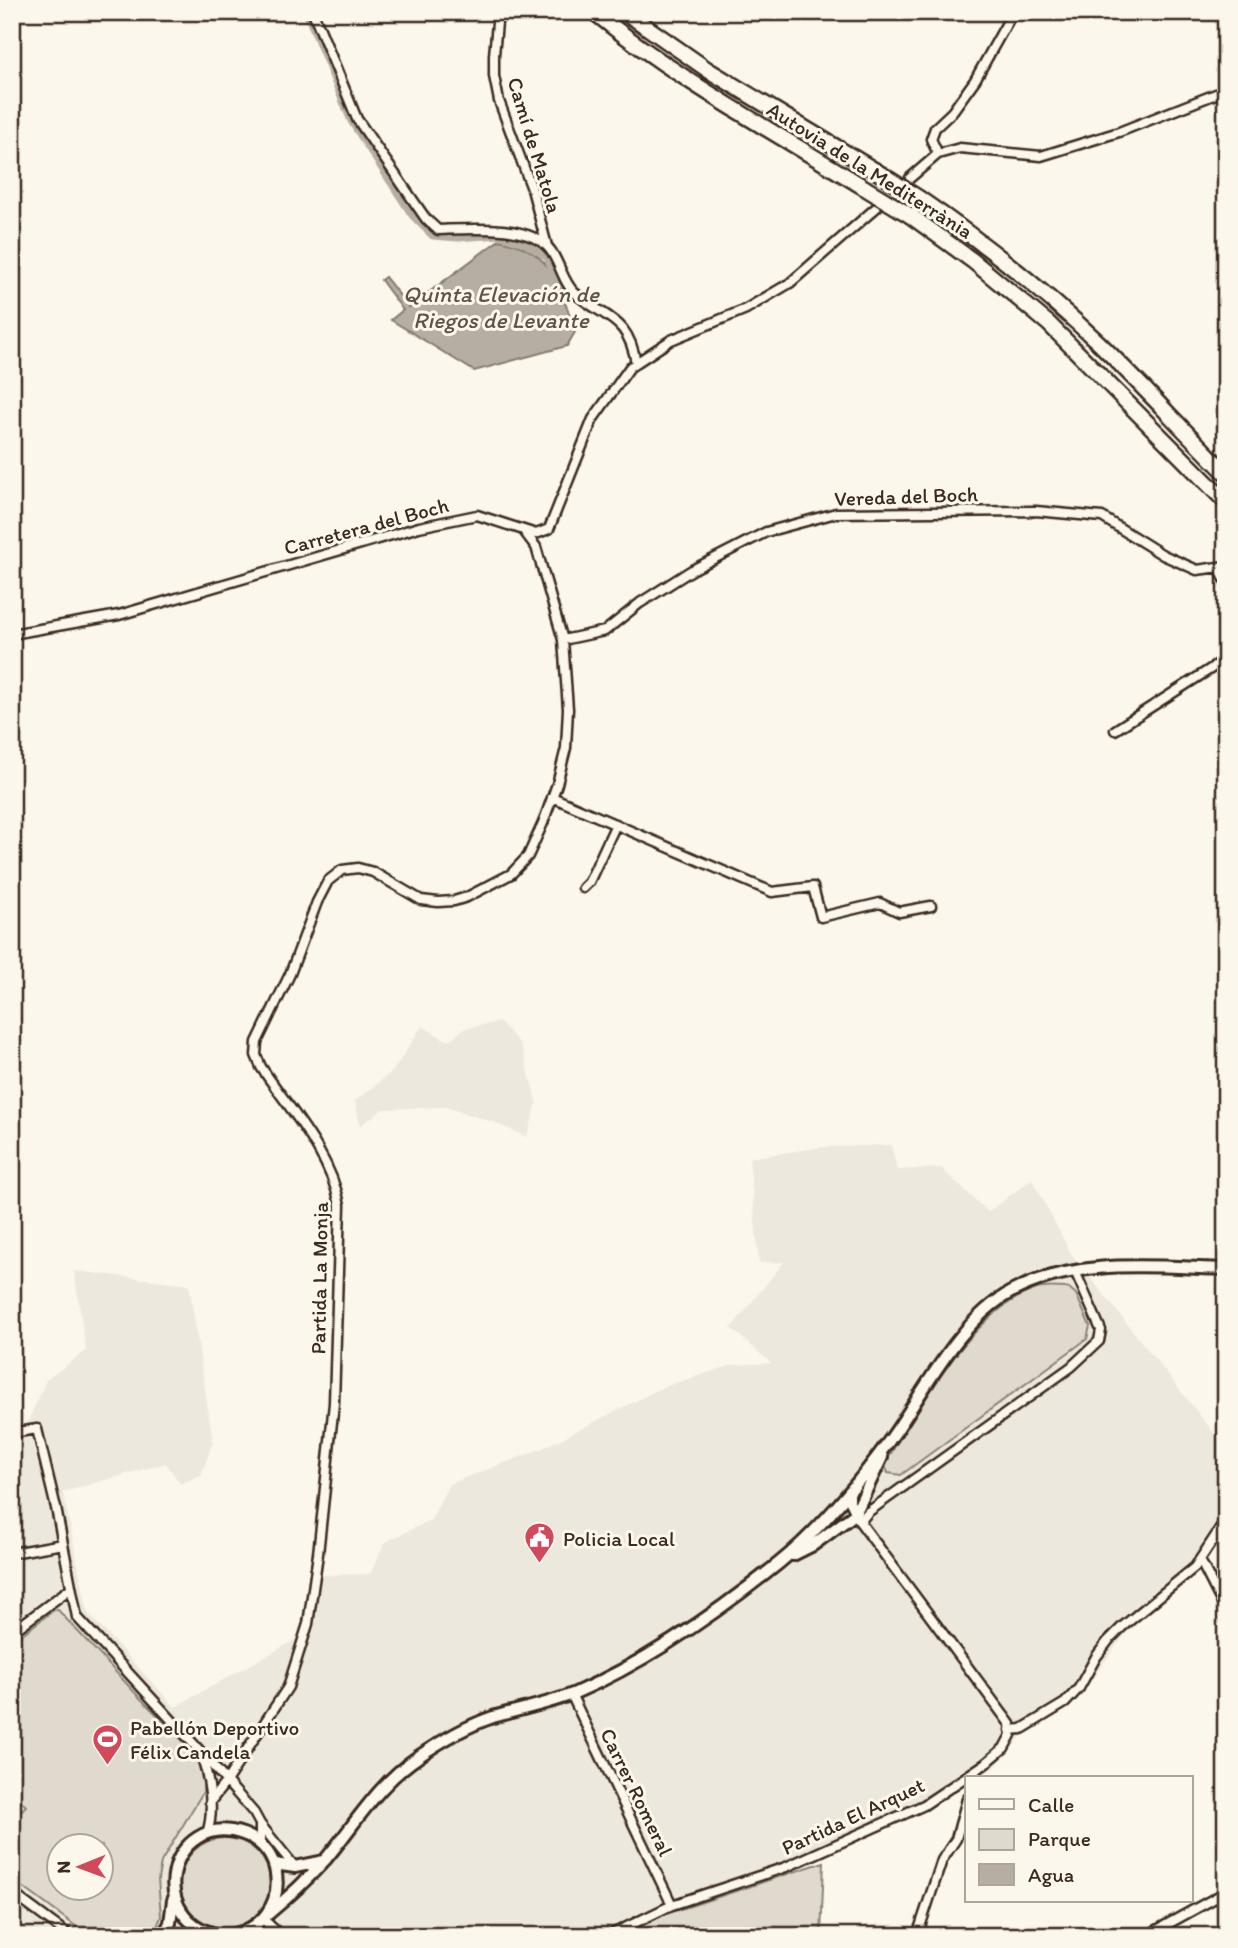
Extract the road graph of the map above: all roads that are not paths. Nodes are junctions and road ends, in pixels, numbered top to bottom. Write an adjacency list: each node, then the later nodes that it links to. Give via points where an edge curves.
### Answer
1 (313, 12): 10 (street, via 357,119 426,219 438,230 512,230)
2 (498, 12): 10 (street, Camí de Matola, via 494,55 499,101 532,189)
3 (594, 12): 13 (highway, Autovia de la Mediterrània, bridge, via 694,84 911,216 974,261 1049,324)
4 (625, 12): 12 (highway, Autovia de la Mediterrània, bridge, via 708,69 920,199 987,247 1066,313)
5 (1013, 12): 7 (street, via 975,80 935,128 931,139)
6 (1226, 90): 7 (street, via 1119,132 1041,156 960,148)
7 (938, 154): 8 (street)
8 (910, 178)
9 (877, 207): 11 (street, via 790,283 746,309 671,340)
10 (547, 246): 11 (street, Camí de Matola, via 573,292 623,326)
11 (636, 363): 14 (street, via 593,419 548,530)
12 (1226, 473)
13 (1226, 502)
14 (524, 531): 17 (street, Carretera del Boch, via 477,515 419,527 119,615); 18 (street, via 536,547)
15 (1222, 566): 16 (street); 18 (street, Vereda del Boch, via 1197,570 1102,517 1036,511 836,513 766,532 692,570 605,631)
16 (1226, 582)
17 (12, 634)
18 (563, 640): 21 (street, via 566,748)
19 (1226, 659): 20 (street)
20 (1115, 730)
21 (552, 797): 22 (street); 44 (street, Partida La Monja, via 528,856 511,874 467,897 438,902 414,897 358,868 342,870 328,881 257,1042 261,1067 336,1184 340,1205 334,1403 308,1624 288,1687)
22 (616, 824): 23 (street); 24 (street, via 772,892 813,887 821,917 880,904 899,912)
23 (583, 888)
24 (931, 906)
25 (1226, 1269): 26 (street, via 1148,1266)
26 (1074, 1271): 28 (street, via 1032,1281 982,1312); 30 (street, via 1101,1331 1099,1341 1071,1367)
27 (12, 1433): 32 (street, via 37,1429)
28 (889, 1441): 29 (street); 30 (street)
29 (850, 1492): 30 (street); 35 (street)
30 (858, 1518): 35 (street); 40 (street)
31 (1226, 1520): 34 (street)
32 (63, 1544): 33 (street); 36 (street)
33 (12, 1553)
34 (1200, 1560): 37 (street); 40 (street, via 1108,1641 1065,1703 1022,1729)
35 (781, 1561): 39 (street, via 679,1637)
36 (71, 1588): 38 (street); 41 (street, via 77,1617)
37 (1226, 1611)
38 (12, 1632)
39 (571, 1695): 50 (street, via 489,1719 416,1758 382,1786); 56 (street, Carrer Romeral)
40 (1010, 1730): 42 (street, Partida El Arquet, via 1004,1748)
41 (200, 1751): 44 (street); 45 (street, via 208,1774)
42 (974, 1774)
43 (965, 1780): 56 (street, Partida El Arquet, via 924,1805 786,1867)
44 (225, 1783): 45 (street, Partida La Monja); 47 (street)
45 (209, 1802): 48 (street)
46 (965, 1805): 65 (street)
47 (260, 1824): 49 (street); 52 (street)
48 (207, 1833): 49 (street, via 235,1831); 55 (street, via 179,1857)
49 (260, 1844): 51 (street)
50 (324, 1861): 52 (street); 57 (street)
51 (274, 1864): 52 (street); 57 (street, via 275,1898)
52 (295, 1867)
53 (1226, 1892): 66 (street)
54 (12, 1893): 59 (street)
55 (173, 1894): 58 (street, via 189,1922); 60 (street, via 173,1912)
56 (672, 1905): 64 (street, Partida El Arquet)
57 (266, 1916): 62 (street, via 246,1931); 63 (street)
58 (202, 1930): 61 (street); 62 (street)
59 (70, 1936)
60 (163, 1936)
61 (185, 1936)
62 (225, 1936)
63 (281, 1936)
64 (608, 1936)
65 (917, 1936)
66 (1146, 1936)

